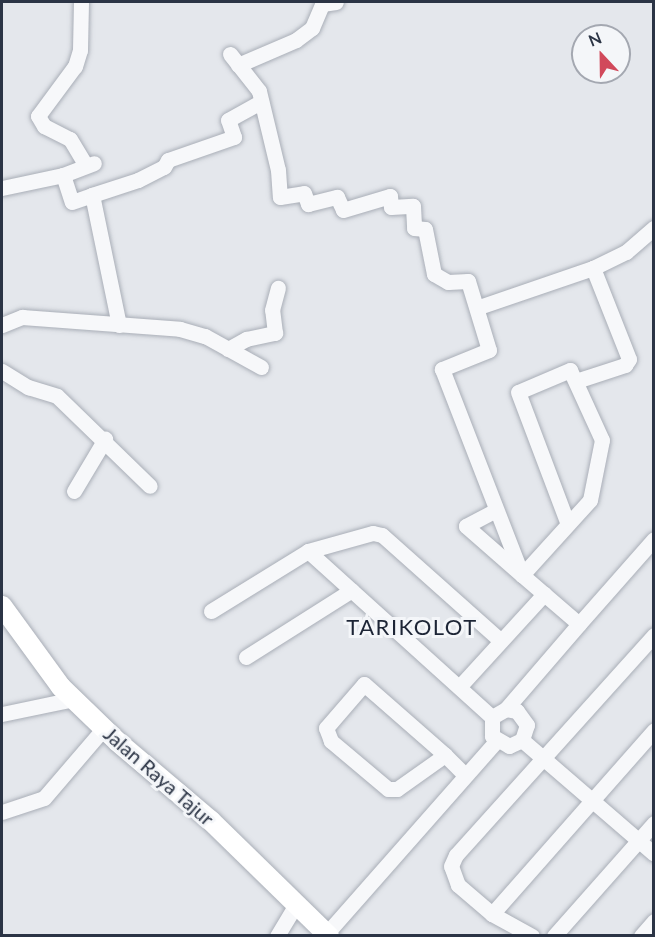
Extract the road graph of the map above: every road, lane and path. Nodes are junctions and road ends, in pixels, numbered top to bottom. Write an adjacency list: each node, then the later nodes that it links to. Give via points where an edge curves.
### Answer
1 (81, 2): 4 (street, via 80,50 75,66 38,117 44,126 70,139 91,165)
2 (336, 2): 3 (street, via 322,4 312,28 296,40 234,59 259,91)
3 (261, 102): 6 (street, via 228,120 234,137 168,160 165,167 138,180); 10 (street, via 278,170 280,197 304,193 309,204 337,197 343,210 390,196 391,207 413,206 414,228 425,229 430,268 440,280 468,281)
4 (63, 176): 5 (street); 6 (street, via 72,202)
5 (2, 188)
6 (92, 195): 12 (street)
7 (654, 228): 8 (street, via 626,252)
8 (593, 268): 10 (street); 16 (street, via 629,359 625,365)
9 (278, 288): 13 (street, via 272,310 274,333 246,339)
10 (479, 307): 20 (street, via 489,350 442,369)
11 (2, 325): 12 (street, via 22,318)
12 (119, 325): 13 (street, via 180,329)
13 (228, 349): 14 (street)
14 (261, 367)
15 (2, 371): 17 (street, via 28,387 57,396)
16 (576, 381): 21 (street, via 602,440 590,500); 21 (street, via 570,370 518,392)
17 (105, 439): 18 (street); 19 (street)
18 (150, 486)
19 (74, 491)
20 (496, 510): 24 (street); 24 (street, via 466,526)
21 (567, 522): 24 (street)
22 (654, 539): 29 (street)
23 (308, 550): 25 (street); 28 (street); 31 (street, via 373,533 382,535)
24 (522, 575): 26 (street)
25 (352, 590): 32 (street); 33 (street)
26 (544, 594): 29 (street); 31 (street)
27 (2, 606): 34 (main road, Jalan Raya Tajur, via 44,667)
28 (211, 611)
29 (579, 624): 35 (street)
30 (654, 635): 43 (street)
31 (500, 640): 33 (street)
32 (246, 657)
33 (460, 686): 37 (street)
34 (74, 699): 36 (street); 38 (main road, Jalan Raya Tajur)
35 (506, 709): 37 (street); 40 (street, via 518,711 525,719 527,730)
36 (2, 714)
37 (492, 717): 41 (street, via 490,730)
38 (104, 728): 46 (street, via 44,798); 50 (main road, Jalan Raya Tajur, via 211,821)
39 (654, 730): 45 (street)
40 (522, 740): 41 (street, via 509,746); 43 (street)
41 (496, 741): 44 (street)
42 (445, 755): 42 (street, via 397,789 388,789 331,741 326,728 364,684); 44 (street)
43 (543, 760): 45 (street); 51 (street, via 456,855 451,866 458,885)
44 (464, 774): 53 (street)
45 (592, 800): 48 (street); 51 (street)
46 (2, 812)
47 (654, 823): 48 (street)
48 (638, 841): 49 (street); 56 (street)
49 (654, 854)
50 (296, 904): 53 (main road, Jalan Raya Tajur); 54 (street)
51 (492, 914): 55 (street)
52 (654, 921): 57 (street)
53 (328, 934)
54 (277, 936)
55 (532, 936)
56 (554, 936)
57 (641, 936)

